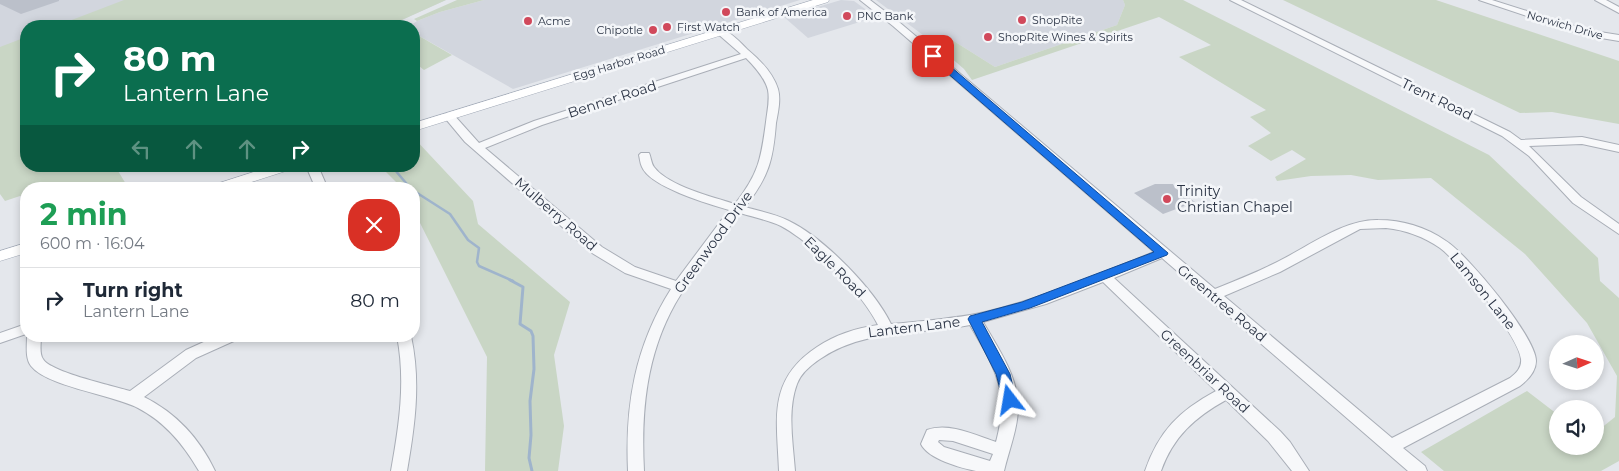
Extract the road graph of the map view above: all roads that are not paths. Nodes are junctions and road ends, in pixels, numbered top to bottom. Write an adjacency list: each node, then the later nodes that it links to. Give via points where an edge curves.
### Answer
1 (824, 0): 7 (main road, Egg Harbor Road)
2 (864, 0): 21 (street, Greentree Road)
3 (1234, 0): 12 (street, Trent Road, via 1484,122)
4 (1483, 0): 8 (street, Norwich Drive, via 1591,34)
5 (1599, 0): 6 (street)
6 (1619, 10)
7 (721, 32): 9 (street, Greenwood Drive); 10 (main road, Egg Harbor Road)
8 (1619, 38)
9 (748, 55): 13 (street, Benner Road, via 538,123); 18 (street, Greenwood Drive, via 769,78 774,95 768,158 757,183)
10 (449, 116): 11 (main road, Egg Harbor Road); 13 (street, Mulberry Road)
11 (420, 124)
12 (1520, 143): 14 (street, via 1571,138); 19 (street, Trent Road, via 1578,200)
13 (478, 148): 24 (street, Mulberry Road, via 605,256 644,276)
14 (1619, 149)
15 (645, 154): 18 (street, Eagle Road, via 644,164 648,169 669,184 693,195)
16 (268, 172): 17 (main road)
17 (237, 182)
18 (738, 208): 24 (street, Greenwood Drive); 27 (street, Eagle Road, via 776,220 807,237 875,308)
19 (1619, 230)
20 (20, 250): 22 (main road)
21 (1163, 253): 23 (street, Lantern Lane); 25 (street, Greentree Road)
22 (0, 256)
23 (1104, 276): 26 (street, Lantern Lane, via 1026,305); 33 (street, Greenbriar Road)
24 (679, 287): 40 (street, Greenwood Drive, via 656,329 643,367 635,412)
25 (1214, 295): 35 (street, Greentree Road); 35 (street, Lamson Lane, via 1275,269 1357,225 1382,223 1409,228 1434,238 1449,249 1520,339 1528,367 1515,382)
26 (974, 319): 27 (street, Lantern Lane); 36 (street, via 1000,368 1008,392 1009,414)
27 (886, 328): 41 (street, Lantern Lane, via 845,338 820,352 795,374 788,390 786,408)
28 (20, 331): 29 (street)
29 (0, 338)
30 (35, 342): 34 (street, via 37,362 48,372)
31 (218, 342): 34 (street, via 186,357)
32 (405, 342): 39 (street, via 410,367 410,397)
33 (1227, 392): 42 (street, via 1199,407 1180,424 1163,444); 43 (street, Greenbriar Road, via 1284,447)
34 (132, 398): 38 (street, via 176,426)
35 (1390, 447): 44 (street, Greentree Road)
36 (1001, 450): 37 (street); 37 (street, via 944,433 930,439 929,444 939,452)
37 (996, 470)
38 (207, 471)
39 (399, 471)
40 (636, 471)
41 (787, 471)
42 (1153, 471)
43 (1301, 471)
44 (1419, 471)

